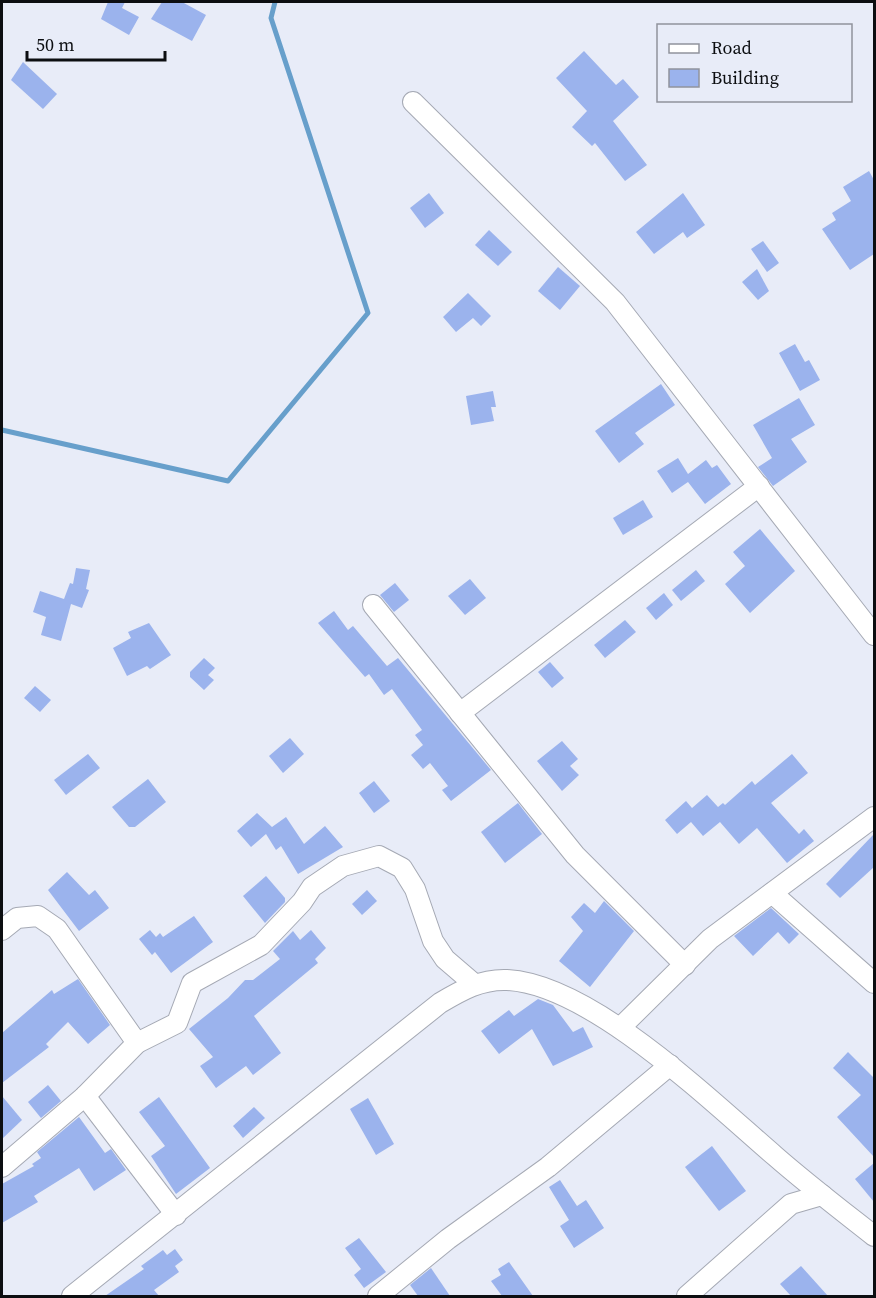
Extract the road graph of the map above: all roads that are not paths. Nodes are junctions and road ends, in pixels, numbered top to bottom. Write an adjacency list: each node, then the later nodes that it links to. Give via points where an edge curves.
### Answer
1 (412, 102): 2 (street, via 615,302)
2 (759, 486): 4 (street); 5 (street)
3 (373, 605): 5 (street)
4 (874, 636)
5 (460, 713): 9 (street, via 575,855)
6 (874, 817): 7 (street)
7 (772, 893): 9 (street, via 710,939); 11 (street)
8 (2, 930): 13 (street, via 17,918 38,916 57,929)
9 (685, 965): 12 (street)
10 (473, 983): 12 (street, via 507,980 532,984 589,1008); 13 (street, via 445,959 433,941 415,889 402,868 379,856 343,866 312,887 261,945 192,983 177,1023); 20 (street, via 440,1003)
11 (874, 983)
12 (620, 1028): 14 (street)
13 (137, 1043): 15 (street)
14 (670, 1065): 17 (street); 23 (street, via 548,1167 448,1239)
15 (85, 1096): 16 (street); 20 (street)
16 (2, 1167)
17 (800, 1177): 18 (street); 19 (street)
18 (822, 1195): 19 (street); 21 (street)
19 (790, 1204): 24 (street)
20 (176, 1215): 22 (street)
21 (874, 1236)
22 (72, 1296)
23 (378, 1296)
24 (687, 1296)

